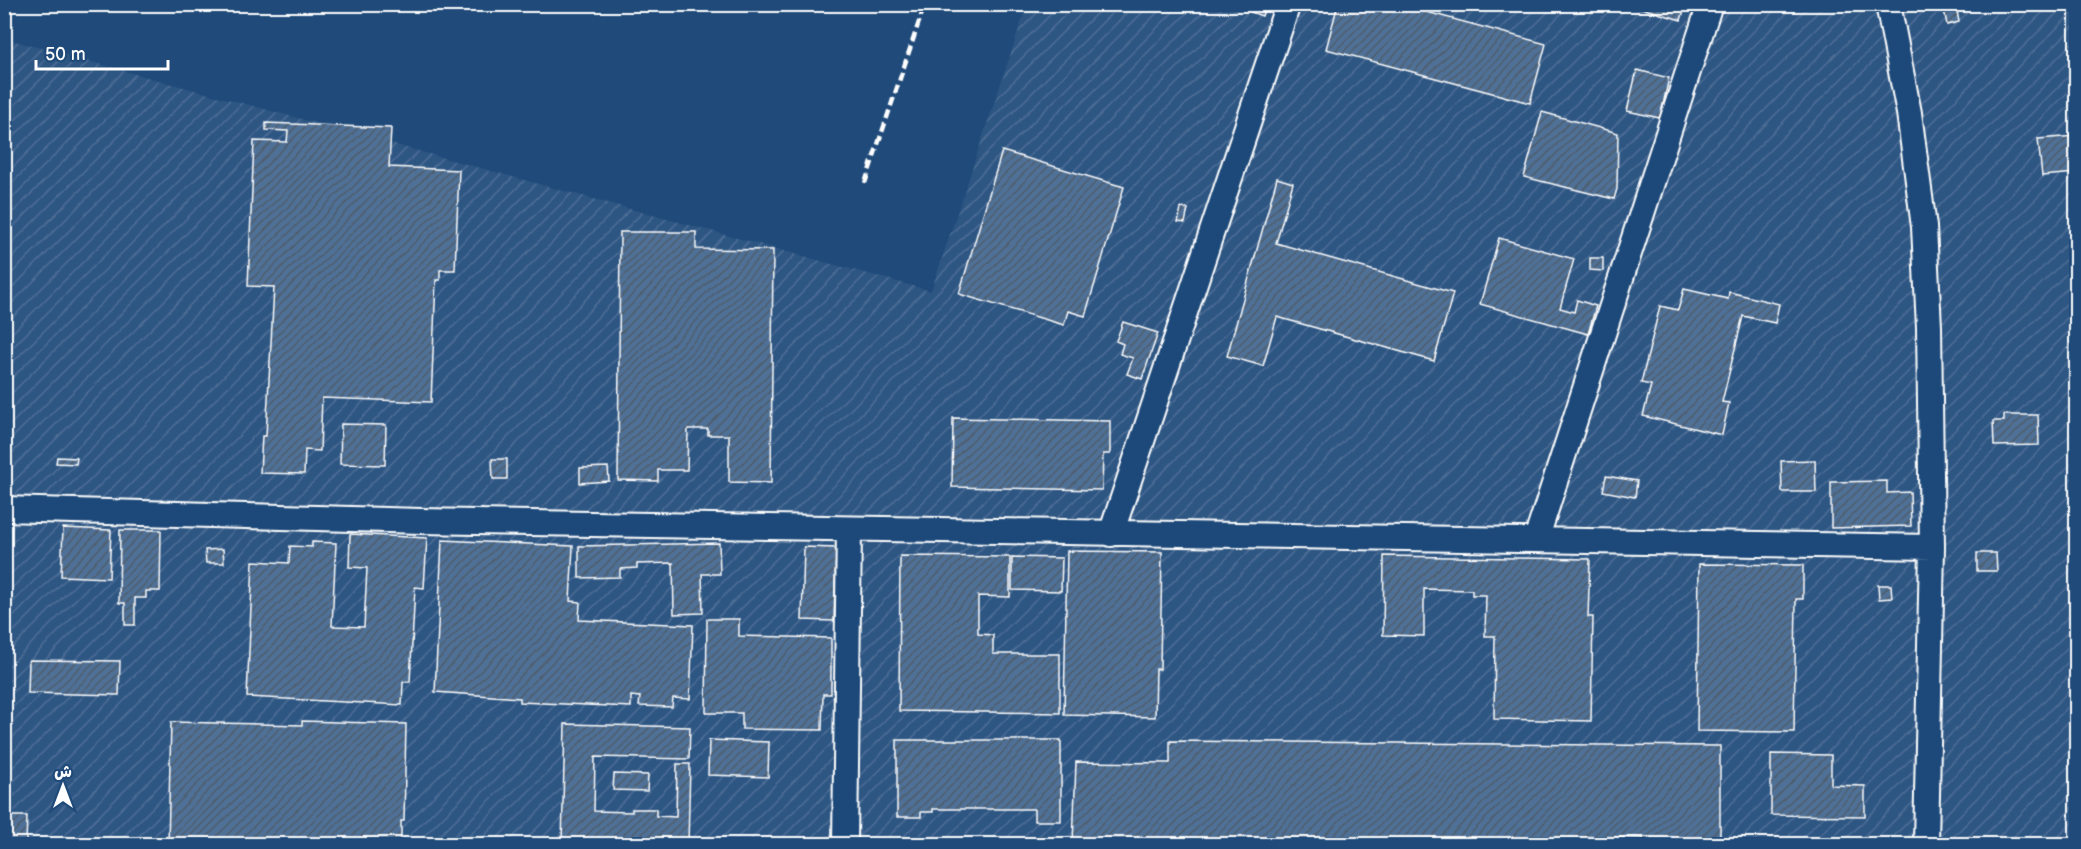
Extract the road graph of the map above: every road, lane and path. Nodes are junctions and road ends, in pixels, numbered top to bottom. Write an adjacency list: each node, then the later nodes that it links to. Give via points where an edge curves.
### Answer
1 (1288, 4): 6 (street)
2 (1710, 4): 7 (street)
3 (1888, 4): 8 (street, via 1909,113 1924,227)
4 (4, 509): 5 (street)
5 (849, 529): 6 (street); 9 (street)
6 (1111, 534): 7 (street)
7 (1536, 540): 8 (street)
8 (1932, 547): 10 (street)
9 (845, 844)
10 (1926, 844)

